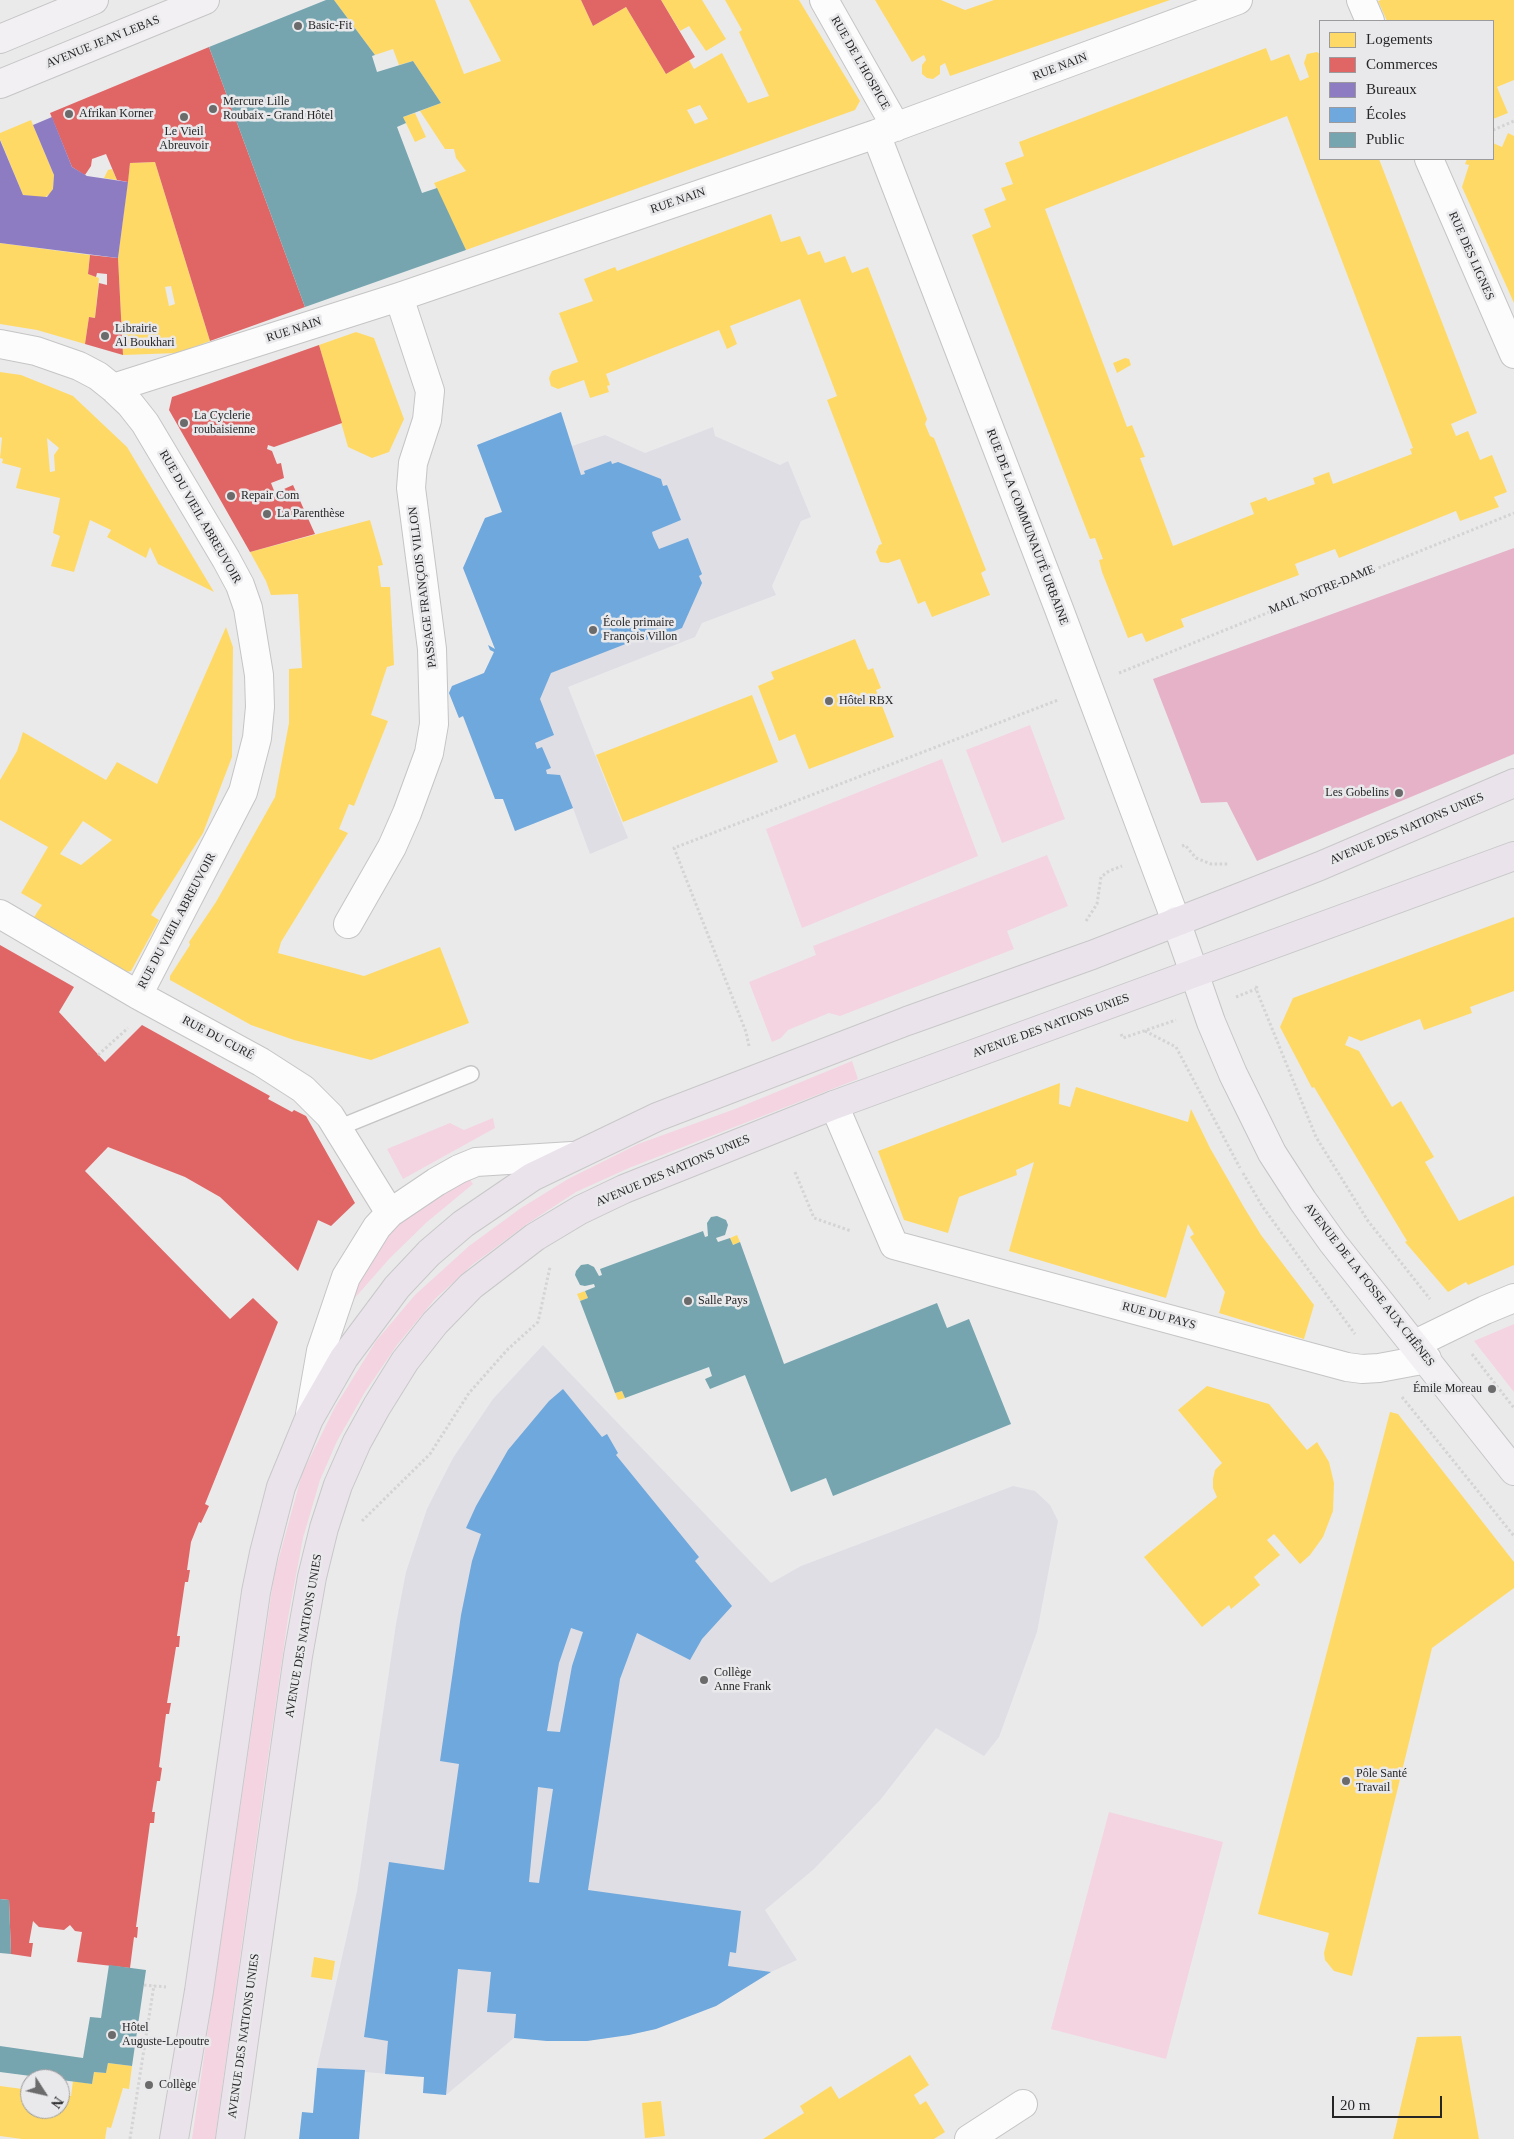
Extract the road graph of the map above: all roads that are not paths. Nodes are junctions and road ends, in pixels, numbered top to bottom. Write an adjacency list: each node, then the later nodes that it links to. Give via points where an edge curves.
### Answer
1 (94, 0): 7 (street)
2 (205, 0): 8 (street, AVENUE JEAN LEBAS)
3 (824, 0): 9 (street, RUE DE L'HOSPICE)
4 (1238, 0): 9 (street, RUE NAIN)
5 (1361, 0): 6 (street)
6 (1370, 20)
7 (0, 39)
8 (0, 84)
9 (886, 131): 11 (street, RUE NAIN); 18 (street, RUE DE LA COMMUNAUTÉ URBAINE)
10 (1429, 160): 13 (street, RUE DES LIGNES)
11 (399, 297): 14 (street, RUE NAIN); 19 (street, PASSAGE FRANÇOIS VILLON, via 430,391 428,412 413,463 411,488 432,649 434,724 407,813 392,847)
12 (0, 344): 14 (street, RUE DU VIEIL ABREUVOIR, via 55,357 98,376)
13 (1514, 354)
14 (113, 388): 21 (street, RUE DU VIEIL ABREUVOIR, via 145,423 240,584 248,608 259,675 257,738 243,792)
15 (1514, 783): 18 (main road, AVENUE DES NATIONS UNIES, via 1320,866)
16 (1514, 856): 20 (main road, AVENUE DES NATIONS UNIES)
17 (0, 914): 21 (street, RUE DU CURÉ)
18 (1176, 921): 20 (street, AVENUE DE LA FOSSE AUX CHÊNES); 25 (main road, AVENUE DES NATIONS UNIES, via 657,1117)
19 (348, 924)
20 (1194, 974): 23 (main road, AVENUE DES NATIONS UNIES); 28 (street, AVENUE DE LA FOSSE AUX CHÊNES, via 1233,1074 1272,1153 1333,1243)
21 (146, 999): 24 (street, RUE DU CURÉ, via 285,1076 317,1102)
22 (471, 1074): 24 (lane)
23 (834, 1105): 28 (street, RUE DU PAYS, via 894,1245 1347,1367 1379,1368); 33 (main road, AVENUE DES NATIONS UNIES, via 624,1189 534,1237 471,1286 435,1322 405,1361 377,1406 338,1485 312,1577)
24 (338, 1128): 26 (street, RUE DU CURÉ)
25 (572, 1156): 26 (street, AVENUE DES NATIONS UNIES, via 476,1162 436,1182); 29 (main road, AVENUE DES NATIONS UNIES, via 532,1176 463,1224 429,1253 397,1287 359,1336)
26 (390, 1213): 29 (street, AVENUE DES NATIONS UNIES, via 377,1227 346,1277 322,1351)
27 (1514, 1298): 28 (street, RUE DU PAYS, via 1451,1326)
28 (1421, 1352): 30 (street, AVENUE DE LA FOSSE AUX CHÊNES)
29 (310, 1420): 32 (main road, AVENUE DES NATIONS UNIES, via 281,1487 256,1592 199,1991)
30 (1514, 1471)
31 (1023, 2104): 34 (street)
32 (174, 2139)
33 (230, 2139)
34 (969, 2139)

